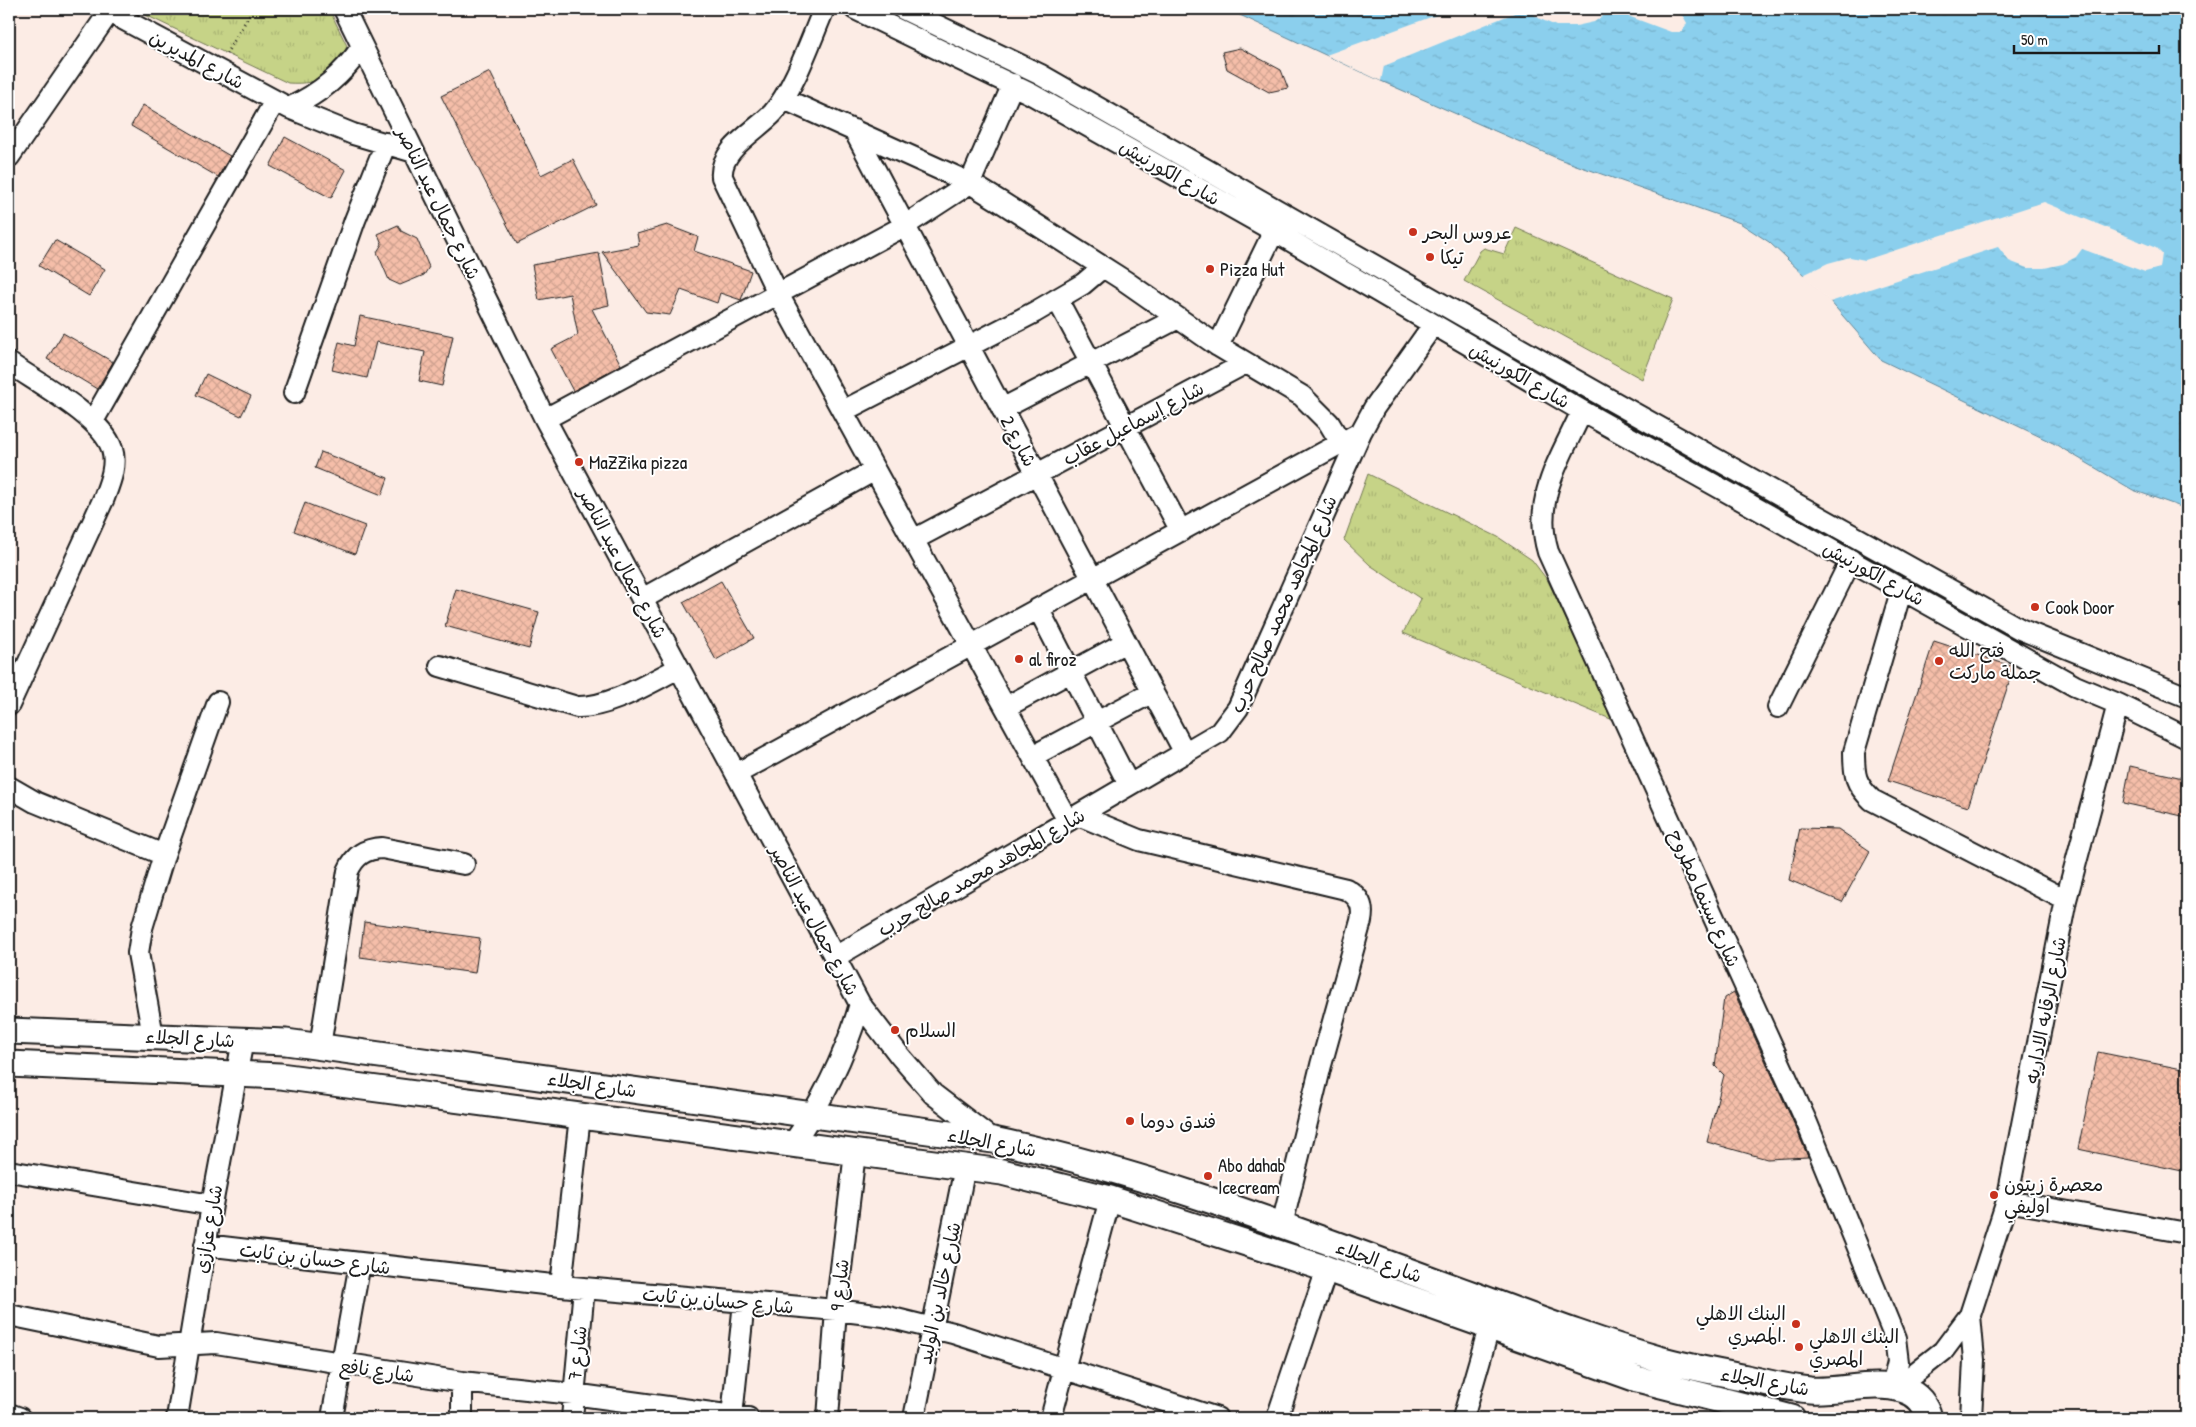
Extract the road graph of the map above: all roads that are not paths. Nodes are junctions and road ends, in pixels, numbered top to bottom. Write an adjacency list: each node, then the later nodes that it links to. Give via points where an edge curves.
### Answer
1 (344, 9): 6 (street, شارع جمال عبد الناصر)
2 (824, 9): 8 (street)
3 (855, 9): 7 (street, شارع الكورنيش)
4 (903, 9): 51 (street, شارع الكورنيش, via 1039,74 2020,630)
5 (107, 10): 9 (street, شارع المديرين); 13 (street)
6 (362, 47): 9 (street, via 331,84 311,98); 12 (street, شارع جمال عبد الناصر)
7 (1013, 84): 14 (street); 16 (street, شارع الكورنيش)
8 (784, 99): 10 (street); 18 (street, via 730,152 721,169 725,187)
9 (282, 104): 11 (street, شارع المديرين, via 353,134); 32 (street)
10 (854, 130): 14 (street); 15 (street, شارع 2)
11 (386, 143): 12 (street, شارع المديرين); 27 (street, via 355,220)
12 (414, 152): 31 (street, شارع جمال عبد الناصر)
13 (9, 157)
14 (970, 183): 15 (street); 17 (street)
15 (904, 226): 18 (street); 22 (street, شارع 2)
16 (1274, 232): 21 (street, شارع الكورنيش); 23 (street)
17 (1103, 267): 19 (street); 20 (street)
18 (778, 294): 28 (street); 31 (street)
19 (1057, 300): 22 (street); 25 (street)
20 (1178, 318): 23 (street); 25 (street)
21 (1433, 325): 30 (street, شارع الكورنيش); 34 (street, شارع المجاهد محمد صالح حرب, via 1374,408)
22 (968, 345): 28 (street); 29 (street, شارع 2)
23 (1218, 346): 26 (street)
24 (9, 363): 32 (street)
25 (1091, 364): 29 (street); 33 (street)
26 (1246, 364): 33 (street, شارع إسماعيل عقاب); 35 (street, via 1302,396 1330,423)
27 (294, 393)
28 (843, 410): 36 (street)
29 (1002, 410): 37 (street, شارع 2)
30 (1582, 412): 40 (street, شارع الكورنيش); 103 (street, شارع سينما مطروح, via 1548,486 1544,502 1542,519 1548,552 1807,1123 1895,1338 1898,1362)
31 (545, 419): 43 (street, شارع جمال عبد الناصر)
32 (93, 421): 54 (street, via 106,435 112,449 114,464 110,481)
33 (1125, 428): 37 (street, شارع إسماعيل عقاب); 38 (street)
34 (1361, 432): 35 (street); 59 (street, شارع المجاهد محمد صالح حرب, via 1238,708 1220,732)
35 (1342, 443): 38 (street)
36 (875, 470): 39 (street); 43 (street)
37 (1037, 474): 39 (street, شارع إسماعيل عقاب); 41 (street, شارع 2)
38 (1181, 532): 41 (street)
39 (913, 540): 46 (street)
40 (1851, 560): 42 (street, شارع الكورنيش); 56 (street)
41 (1093, 580): 44 (street); 45 (street, شارع 2)
42 (1902, 588): 53 (street, شارع الكورنيش, via 2076,686); 67 (street, via 1854,752 1854,773 1859,788 1872,800)
43 (642, 600): 48 (street, شارع جمال عبد الناصر)
44 (1039, 610): 46 (street); 49 (street)
45 (1126, 642): 49 (street); 50 (street, شارع 2)
46 (972, 646): 55 (street); 61 (street)
47 (440, 666): 48 (street, via 586,708 606,703)
48 (679, 668): 61 (street, شارع جمال عبد الناصر)
49 (1071, 672): 55 (street); 57 (street)
50 (1152, 692): 57 (street); 59 (street, شارع 2)
51 (2187, 697)
52 (218, 702): 65 (street)
53 (2118, 704): 58 (street, شارع الكورنيش); 67 (street, شارع الرقابه الاداريه)
54 (9, 705)
55 (1006, 707): 60 (street)
56 (1778, 708)
57 (1097, 722): 60 (street); 62 (street)
58 (2187, 738)
59 (1185, 753): 62 (street, شارع المجاهد محمد صالح حرب)
60 (1033, 756): 64 (street)
61 (736, 774): 68 (street, شارع جمال عبد الناصر)
62 (1129, 785): 64 (street, شارع المجاهد محمد صالح حرب)
63 (9, 787): 65 (street, via 35,802)
64 (1073, 818): 68 (street, شارع المجاهد محمد صالح حرب); 86 (street, via 1139,840 1346,889 1360,900 1361,921)
65 (164, 855): 71 (street, via 142,928 138,953)
66 (464, 864): 73 (street, via 382,848 371,848 352,860)
67 (2066, 900): 84 (street, شارع الرقابه الاداريه)
68 (835, 957): 69 (street, شارع جمال عبد الناصر)
69 (860, 1004): 76 (street, شارع جمال عبد الناصر, via 845,1051); 78 (street, شارع جمال عبد الناصر, via 933,1094)
70 (9, 1031): 71 (main road, شارع الجلاء)
71 (153, 1036): 72 (main road, شارع الجلاء)
72 (243, 1040): 73 (main road, شارع الجلاء); 75 (street, شارع عزازى)
73 (320, 1046): 76 (main road, شارع الجلاء)
74 (9, 1064): 75 (main road, شارع الجلاء)
75 (237, 1074): 77 (main road, شارع الجلاء, via 322,1081); 85 (street, شارع عزازى)
76 (813, 1115): 78 (main road, شارع الجلاء); 79 (street, شارع جمال عبد الناصر)
77 (580, 1116): 79 (main road, شارع الجلاء); 91 (street)
78 (993, 1140): 86 (main road, شارع الجلاء, via 1102,1166)
79 (791, 1146): 80 (main road, شارع الجلاء)
80 (855, 1153): 81 (main road, شارع الجلاء); 94 (street, شارع 9)
81 (965, 1167): 83 (main road, شارع الجلاء, via 1038,1180); 97 (street, شارع خالد بن الوليد)
82 (9, 1171): 85 (street)
83 (1110, 1199): 90 (main road, شارع الجلاء); 101 (street)
84 (2007, 1201): 87 (street); 96 (street, شارع الرقابه الاداريه)
85 (212, 1205): 88 (street, شارع عزازى)
86 (1282, 1225): 103 (main road, شارع الجلاء, via 1579,1334 1681,1365 1810,1390)
87 (2187, 1234)
88 (205, 1245): 89 (street, شارع حسان بن ثابت); 99 (street, شارع عزازى)
89 (360, 1264): 91 (street, شارع حسان بن ثابت); 100 (street)
90 (1327, 1269): 98 (main road, شارع الجلاء); 117 (street)
91 (561, 1286): 92 (street, شارع حسان بن ثابت)
92 (584, 1288): 93 (street, شارع حسان بن ثابت); 104 (street, شارع 7)
93 (744, 1302): 94 (street, شارع حسان بن ثابت); 107 (street)
94 (836, 1310): 97 (street, شارع حسان بن ثابت); 113 (street, شارع 9)
95 (9, 1315): 99 (street, شارع نافع, via 159,1346)
96 (1970, 1315): 103 (street, via 1937,1356); 121 (street, via 1974,1360)
97 (932, 1327): 101 (street, شارع حسان بن ثابت); 114 (street, شارع خالد بن الوليد)
98 (1489, 1328): 118 (street); 119 (main road, شارع الجلاء, via 1637,1379)
99 (189, 1344): 100 (street, شارع نافع, via 216,1343); 109 (street, شارع عزازى)
100 (341, 1365): 102 (street, شارع نافع); 110 (street)
101 (1065, 1370): 105 (street, شارع حسان بن ثابت); 115 (street)
102 (462, 1382): 104 (street, شارع نافع); 111 (street)
103 (1894, 1388): 120 (main road, شارع الجلاء, via 1917,1396)
104 (573, 1394): 107 (street, شارع نافع); 112 (street, شارع 7)
105 (1167, 1411): 116 (street, شارع حسان بن ثابت)
106 (9, 1414): 108 (street)
107 (740, 1417)
108 (20, 1418)
109 (177, 1418)
110 (332, 1418)
111 (462, 1418)
112 (572, 1418)
113 (828, 1418)
114 (914, 1418)
115 (1052, 1418)
116 (1217, 1418)
117 (1276, 1418)
118 (1463, 1418)
119 (1792, 1418)
120 (1929, 1418)
121 (1971, 1418)

